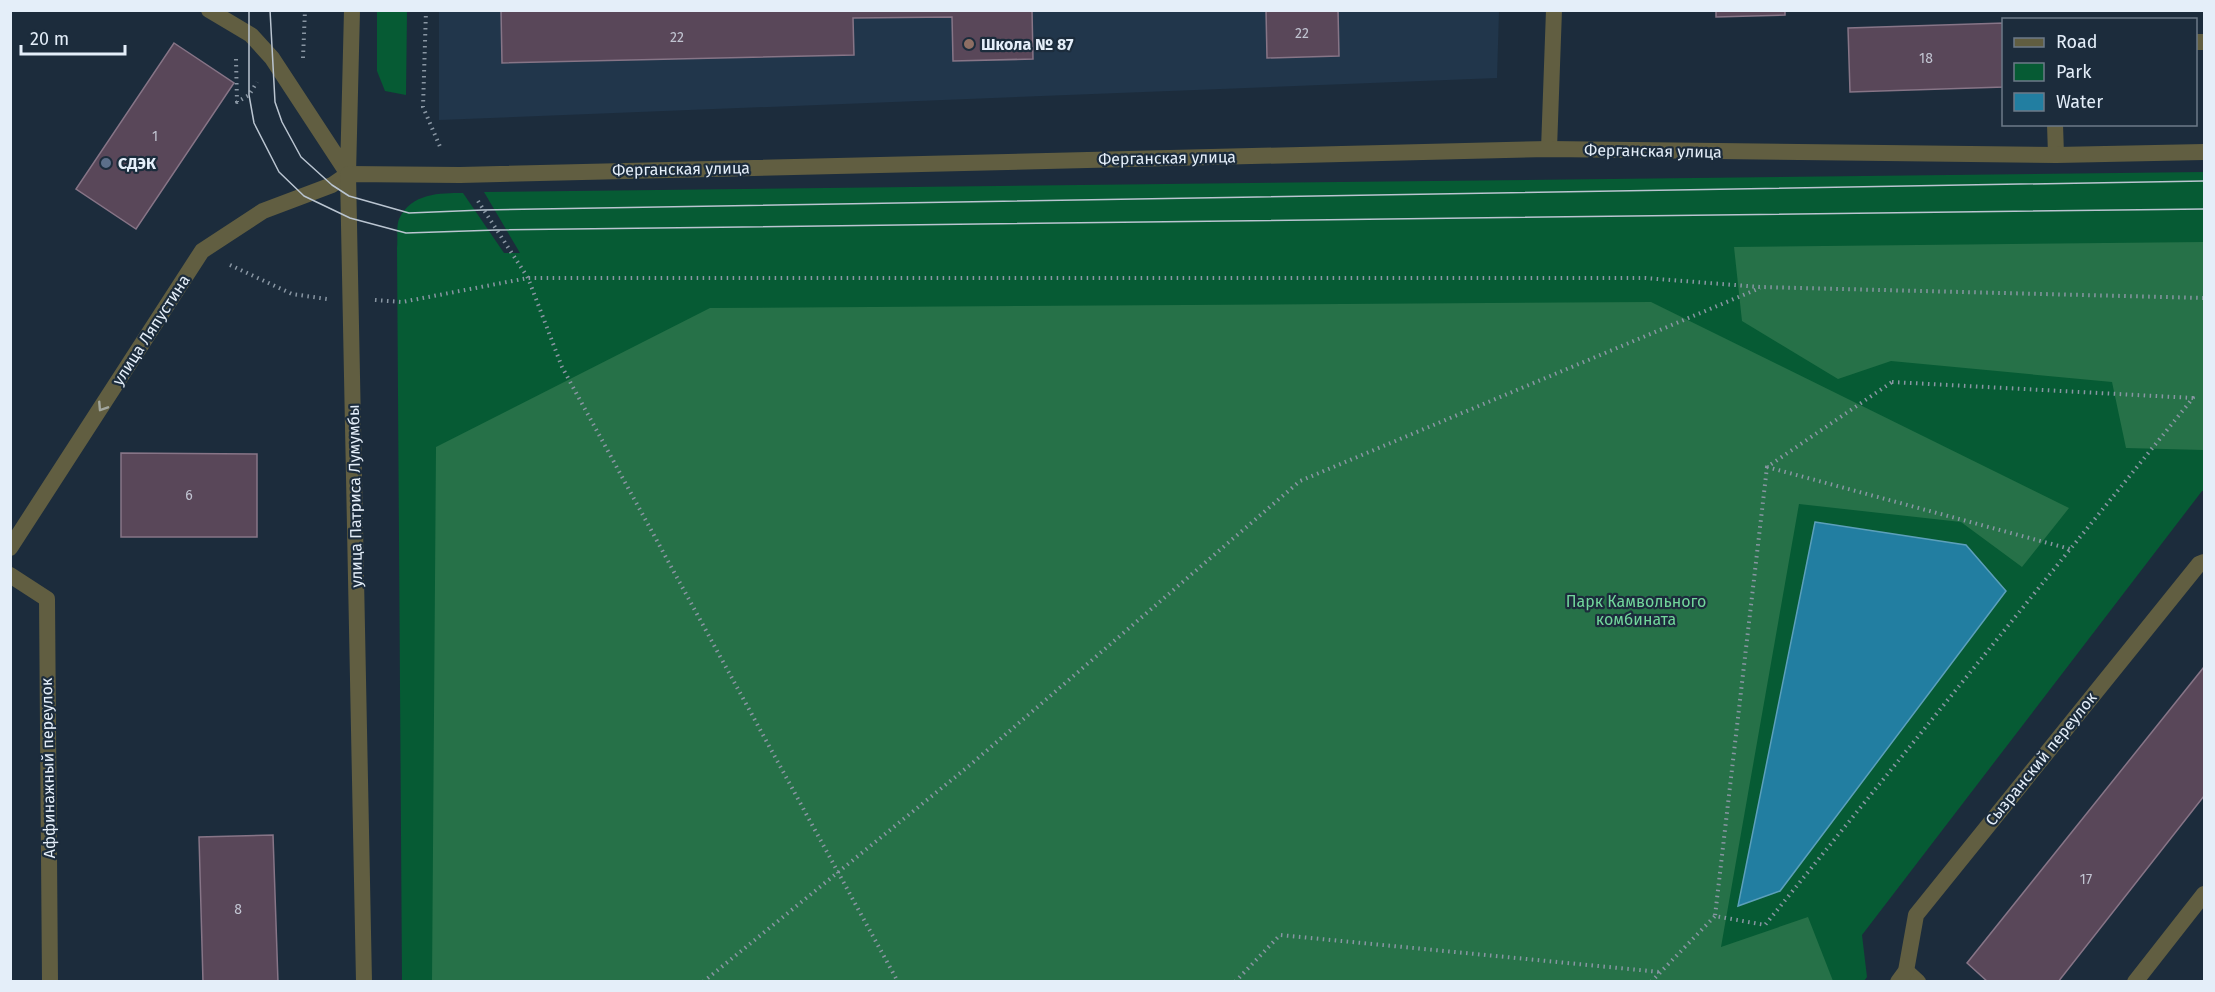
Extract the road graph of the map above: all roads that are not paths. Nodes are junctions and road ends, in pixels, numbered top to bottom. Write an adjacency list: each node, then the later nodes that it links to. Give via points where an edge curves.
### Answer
1 (209, 10): 8 (street, via 251,35 272,58)
2 (352, 10): 8 (street, улица Патриса Лумумбы)
3 (1554, 10): 5 (street)
4 (2055, 126): 7 (street)
5 (1549, 149): 7 (street, Ферганская улица); 8 (street, Ферганская улица, via 460,175)
6 (2205, 152): 7 (street, Ферганская улица)
7 (2056, 155)
8 (348, 174): 9 (street, улица Ляпустина, one-way to 9, via 332,185 263,211 201,251); 15 (street, улица Патриса Лумумбы)
9 (10, 548)
10 (2205, 562): 13 (street, Сызранский переулок, via 2199,564 1916,915)
11 (10, 574): 14 (street, Аффинажный переулок, via 47,599)
12 (2205, 894): 16 (street)
13 (1907, 978)
14 (50, 981)
15 (364, 981)
16 (2135, 981)

